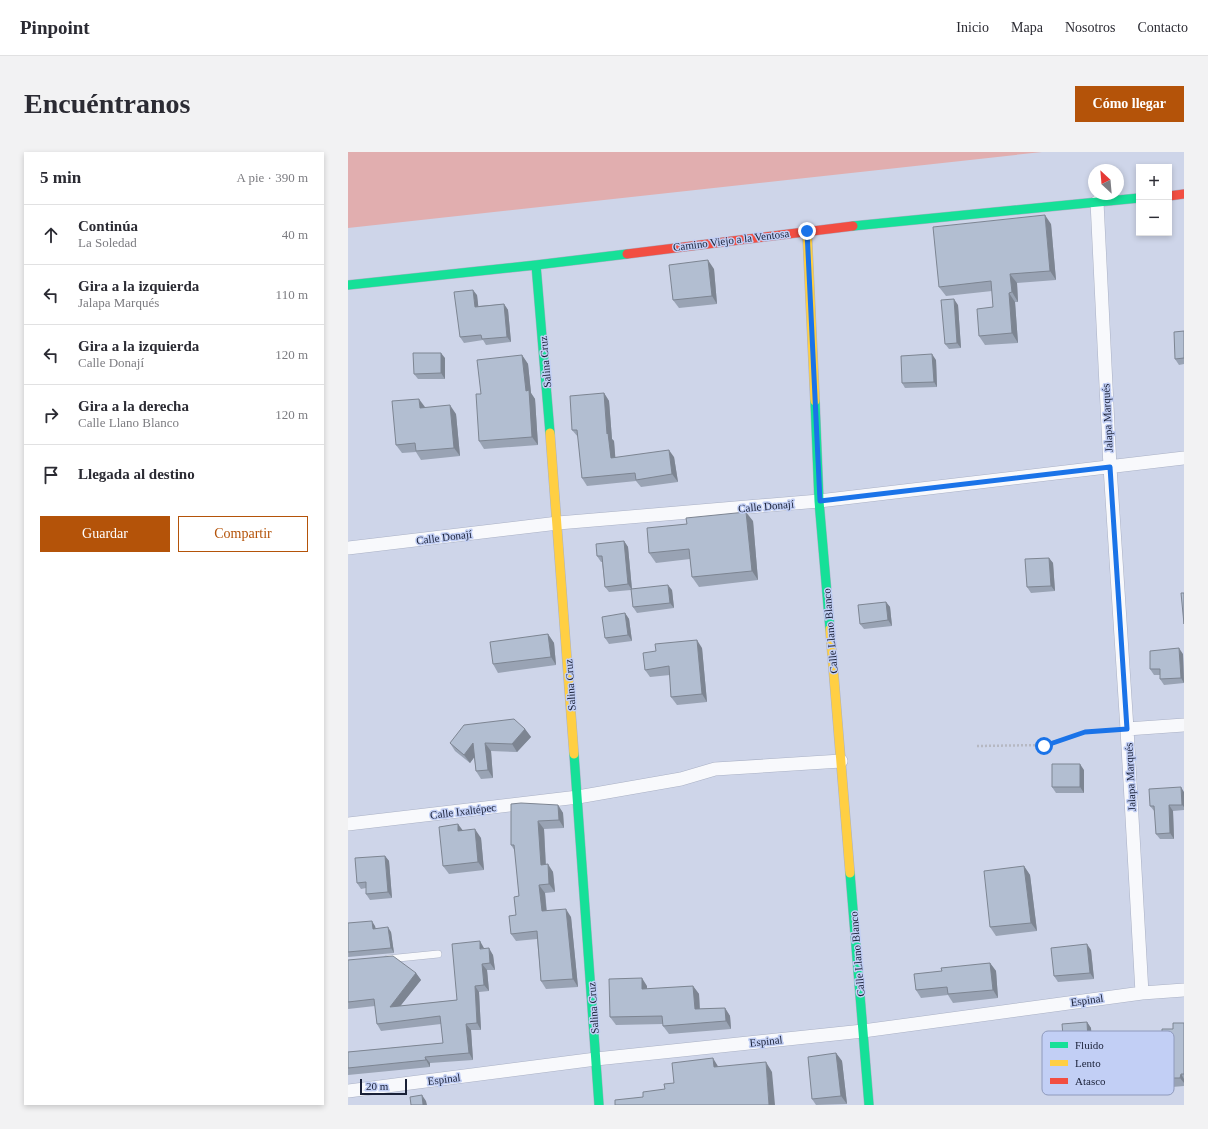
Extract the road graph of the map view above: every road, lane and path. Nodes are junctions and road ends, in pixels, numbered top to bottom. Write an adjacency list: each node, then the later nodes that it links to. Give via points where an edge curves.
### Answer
1 (1184, 194): 2 (street)
2 (1172, 196)
3 (1136, 198): 4 (street, Camino Viejo a la Ventosa)
4 (1097, 202): 5 (street, Camino Viejo a la Ventosa); 9 (street, Jalapa Marqués)
5 (807, 231): 6 (street, Camino Viejo a la Ventosa); 10 (street, Calle Llano Blanco)
6 (536, 264): 7 (street, Camino Viejo a la Ventosa); 11 (street, Salina Cruz)
7 (348, 285)
8 (1184, 458): 9 (street, Calle Donají)
9 (1110, 467): 10 (street, Calle Donají); 14 (street, Jalapa Marqués)
10 (820, 501): 11 (street, Calle Donají); 16 (street, Calle Llano Blanco)
11 (558, 523): 12 (street, Calle Donají); 17 (street, Salina Cruz)
12 (348, 548)
13 (1184, 725): 14 (street)
14 (1127, 729): 15 (path, via 1085,732 1044,746); 22 (street, Jalapa Marqués)
15 (977, 746)
16 (841, 761): 17 (street, Calle Ixaltépec, via 715,769 681,779); 23 (street, Calle Llano Blanco)
17 (578, 797): 18 (street, Calle Ixaltépec); 24 (street, Salina Cruz)
18 (348, 824)
19 (438, 954): 20 (lane)
20 (378, 960)
21 (1184, 990): 22 (street, Espinal)
22 (1142, 993): 23 (street, Espinal)
23 (863, 1031): 24 (street, Espinal); 27 (street, Calle Llano Blanco)
24 (596, 1059): 25 (street, Espinal); 26 (street, Salina Cruz)
25 (348, 1091)
26 (599, 1105)
27 (869, 1105)

